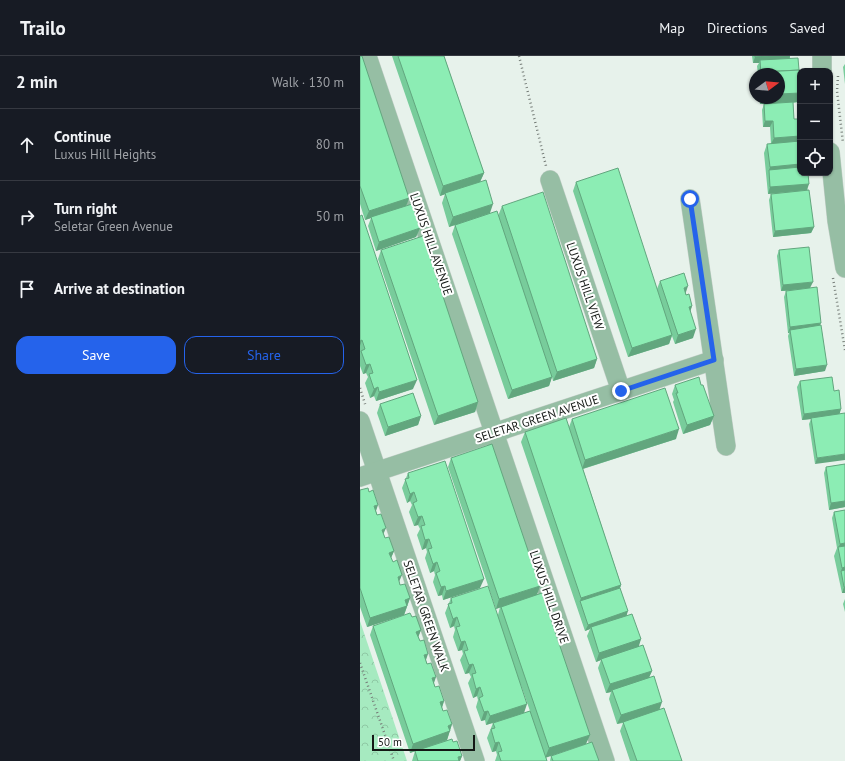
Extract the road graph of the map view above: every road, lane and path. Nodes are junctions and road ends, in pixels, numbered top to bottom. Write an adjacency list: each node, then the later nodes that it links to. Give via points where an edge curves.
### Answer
1 (367, 56): 13 (street, LUXUS HILL AVENUE)
2 (519, 56): 7 (path)
3 (822, 56): 4 (street)
4 (828, 68)
5 (833, 80): 6 (path, via 837,91)
6 (837, 150): 9 (street, via 837,221)
7 (550, 180): 11 (street, LUXUS HILL VIEW)
8 (690, 199): 10 (street)
9 (845, 268)
10 (714, 360): 11 (street, SELETAR GREEN AVENUE); 14 (street)
11 (621, 391): 13 (street, SELETAR GREEN AVENUE)
12 (360, 421): 15 (street, SELETAR GREEN WALK)
13 (494, 433): 15 (street, SELETAR GREEN AVENUE); 19 (street, LUXUS HILL DRIVE)
14 (726, 446)
15 (368, 474): 18 (street, SELETAR GREEN WALK)
16 (360, 663): 17 (path)
17 (394, 761)
18 (475, 761)
19 (605, 761)

